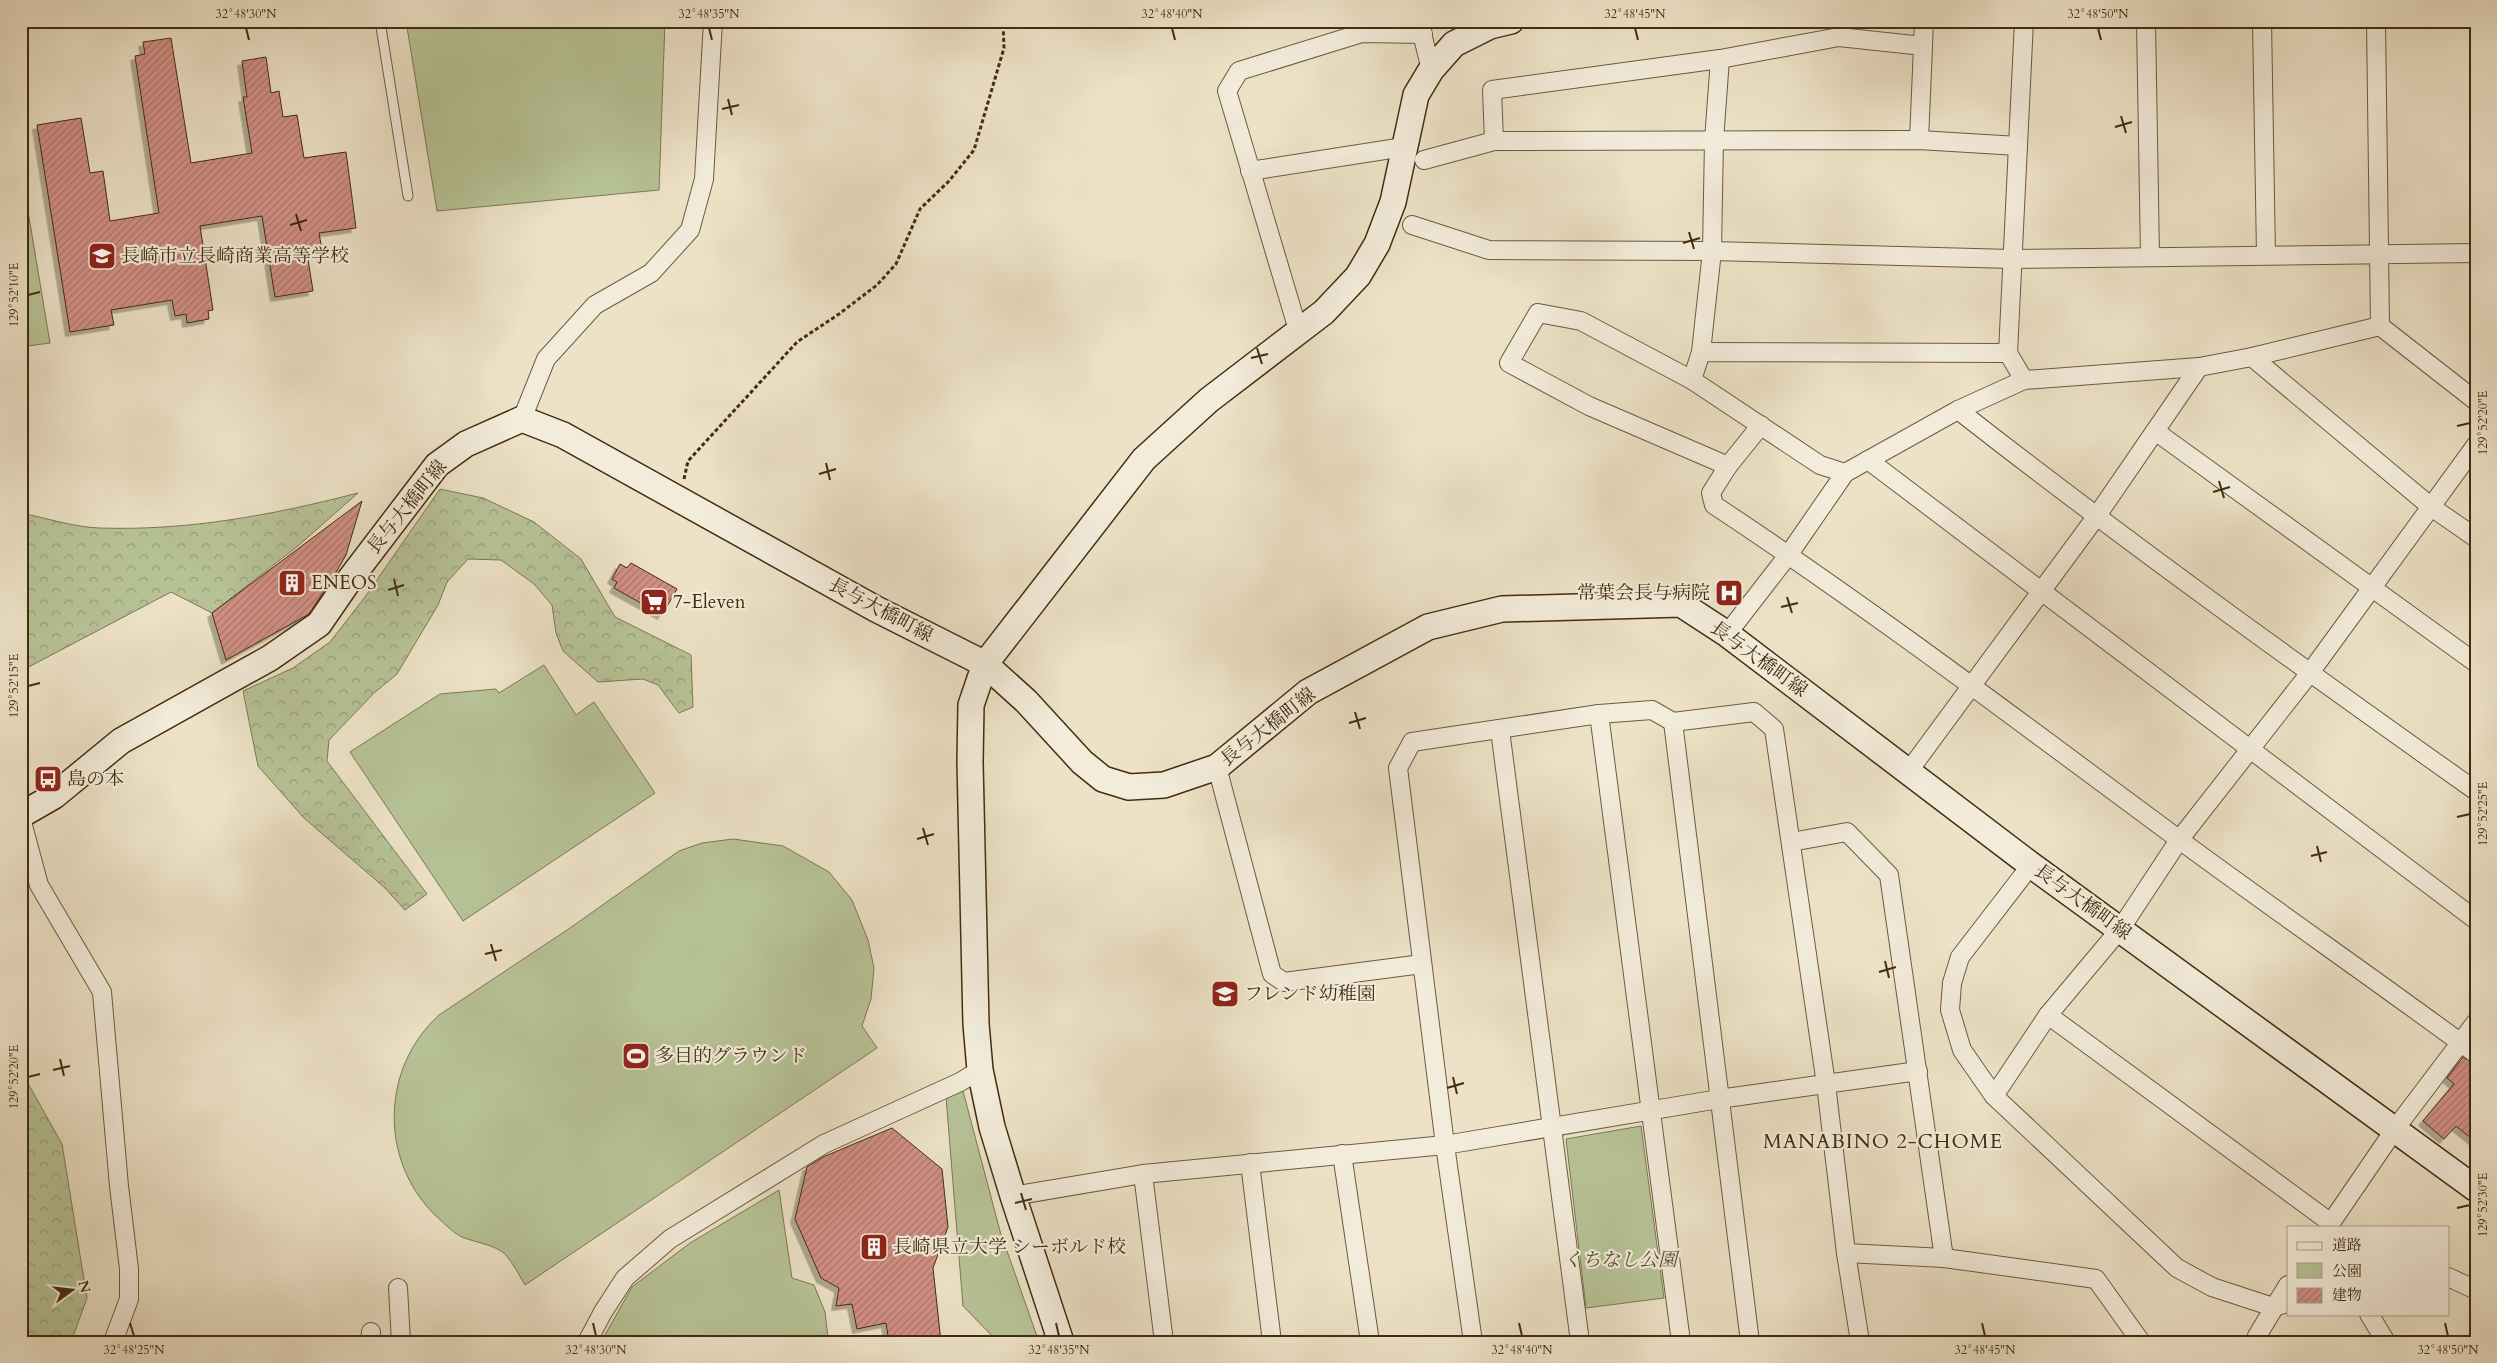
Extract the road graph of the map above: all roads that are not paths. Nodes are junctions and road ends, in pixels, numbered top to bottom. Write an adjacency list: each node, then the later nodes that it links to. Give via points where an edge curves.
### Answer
1 (380, 21): 19 (lane)
2 (713, 21): 37 (street, via 704,179 690,230 651,273 596,305 546,359)
3 (1511, 21): 12 (main road, via 1490,26 1454,44)
4 (1924, 21): 10 (street)
5 (2024, 21): 16 (street)
6 (2146, 21): 25 (street)
7 (2262, 21): 24 (street)
8 (2376, 21): 23 (street)
9 (1421, 28): 12 (street); 18 (street, via 1362,32 1240,72 1227,91)
10 (1923, 46): 11 (street, via 1839,36); 14 (street)
11 (1720, 59): 13 (street); 15 (street, via 1492,90)
12 (1431, 70): 17 (main road, via 1416,95)
13 (1714, 140): 14 (street); 15 (street); 21 (street)
14 (1919, 140): 16 (street)
15 (1494, 141): 17 (street)
16 (2018, 146): 26 (street)
17 (1414, 154): 18 (street); 28 (main road, via 1377,244 1358,276 1324,312)
18 (1250, 171): 28 (street)
19 (408, 196)
20 (1412, 225): 21 (street, via 1489,250)
21 (1712, 251): 26 (street); 29 (street)
22 (2476, 253): 23 (street)
23 (2380, 254): 24 (street); 27 (street)
24 (2266, 255): 25 (street)
25 (2150, 256): 26 (street)
26 (2012, 259): 30 (street)
27 (2380, 326): 31 (street); 35 (street)
28 (1298, 330): 52 (main road, via 1209,400 1144,459)
29 (1701, 352): 30 (street); 33 (street)
30 (2008, 353): 34 (street)
31 (2252, 357): 32 (street); 44 (street)
32 (2199, 367): 34 (street); 39 (street)
33 (1692, 380): 38 (street); 42 (street, via 1580,321 1538,313 1509,363 1590,406)
34 (2024, 380): 36 (street)
35 (2476, 401)
36 (1958, 410): 41 (street); 45 (street)
37 (522, 419): 52 (main road, 長与大橋町線, via 563,435 876,608); 62 (main road, 長与大橋町線, via 466,444 437,465 319,624 270,658 121,741 54,796)
38 (1761, 425): 42 (street); 43 (street, via 1820,465)
39 (2155, 431): 45 (street); 48 (street)
40 (2476, 446): 44 (street)
41 (1868, 460): 43 (street); 49 (street)
42 (1728, 466): 47 (street, via 1711,493 1714,504)
43 (1845, 473): 47 (street)
44 (2430, 506): 46 (street); 48 (street)
45 (2096, 517): 49 (street); 53 (street)
46 (2476, 538)
47 (1789, 554): 50 (street); 54 (street)
48 (2371, 588): 51 (street); 53 (street)
49 (2041, 591): 54 (street); 58 (street)
50 (1728, 634): 59 (main road, 長与大橋町線, via 1681,604 1502,609 1428,627 1308,692); 60 (main road, 長与大橋町線)
51 (2476, 663)
52 (985, 664): 59 (main road, 長与大橋町線, via 1103,779 1130,786 1164,785); 73 (main road, via 971,705 970,762 976,1024)
53 (2309, 674): 58 (street); 61 (street)
54 (1971, 684): 60 (street); 63 (street)
55 (1599, 714): 56 (street, via 1652,710); 57 (street); 78 (street)
56 (1673, 722): 64 (street, via 1754,712 1774,730); 77 (street)
57 (1500, 730): 68 (street, via 1412,742 1398,768); 79 (street)
58 (2250, 749): 63 (street); 66 (street)
59 (1217, 768): 68 (street, via 1272,974 1284,982)
60 (1908, 772): 65 (main road, 長与大橋町線)
61 (2476, 791)
62 (21, 816): 96 (street, via 39,885 102,992 129,1270 129,1299)
63 (2179, 840): 67 (street); 71 (street)
64 (1791, 842): 74 (street, via 1847,832 1889,875); 75 (street)
65 (2031, 865): 67 (main road, 長与大橋町線); 76 (street, via 1960,957 1952,984 1950,1010 1962,1050)
66 (2476, 920)
67 (2121, 928): 69 (street); 80 (main road, 長与大橋町線)
68 (1422, 964): 81 (street)
69 (2048, 1015): 76 (street); 87 (street)
70 (2476, 1022): 71 (street)
71 (2460, 1042): 72 (street); 80 (street)
72 (2476, 1054)
73 (980, 1070): 86 (main road); 98 (street, via 824,1144 670,1239 625,1278)
74 (1918, 1071): 75 (street); 89 (street)
75 (1826, 1084): 77 (street); 88 (street)
76 (1994, 1096): 94 (street, via 2177,1268 2212,1287)
77 (1719, 1099): 78 (street); 106 (street)
78 (1650, 1112): 79 (street); 105 (street)
79 (1551, 1128): 81 (street); 104 (street)
80 (2395, 1129): 85 (main road, 長与大橋町線); 87 (street)
81 (1445, 1145): 82 (street); 103 (street)
82 (1342, 1154): 83 (street); 102 (street)
83 (1250, 1163): 84 (street); 101 (street)
84 (1142, 1174): 86 (street); 100 (street)
85 (2476, 1189)
86 (1012, 1196): 99 (main road)
87 (2329, 1225)
88 (1846, 1252): 89 (street); 107 (street)
89 (1944, 1258): 108 (street, via 2096,1279)
90 (2450, 1278): 93 (street)
91 (398, 1288): 97 (street)
92 (2287, 1288): 94 (street)
93 (2476, 1290)
94 (2281, 1305): 109 (street, via 2257,1336)
95 (2370, 1316): 110 (street)
96 (112, 1342)
97 (401, 1342)
98 (588, 1342)
99 (1061, 1342)
100 (1164, 1342)
101 (1272, 1342)
102 (1370, 1342)
103 (1473, 1342)
104 (1580, 1342)
105 (1681, 1342)
106 (1750, 1342)
107 (1860, 1342)
108 (2141, 1342)
109 (2261, 1342)
110 (2386, 1342)

